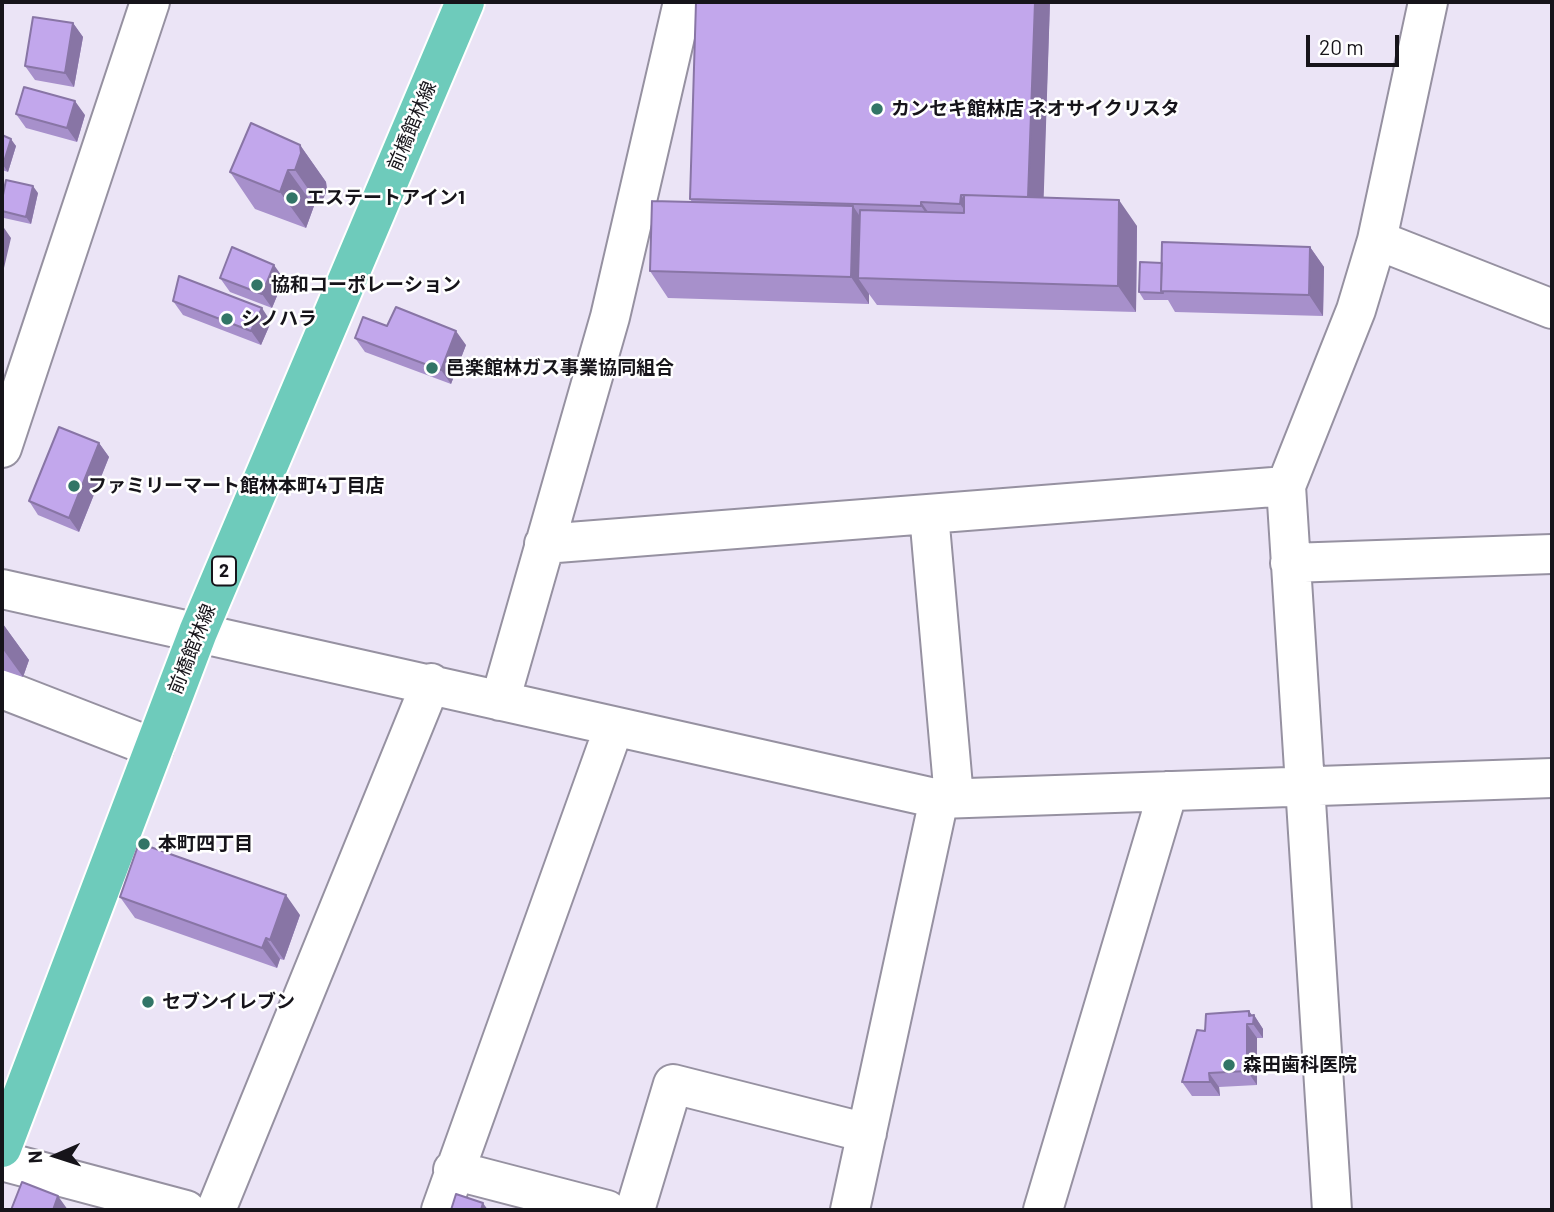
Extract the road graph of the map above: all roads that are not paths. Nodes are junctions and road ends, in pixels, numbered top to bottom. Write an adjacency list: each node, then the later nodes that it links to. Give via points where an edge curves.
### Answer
1 (150, 2): 7 (street)
2 (465, 2): 14 (main road, 前橋館林線 / 2)
3 (684, 2): 10 (street, via 610,317)
4 (1428, 2): 5 (street)
5 (1377, 240): 6 (street); 8 (street, via 1356,310)
6 (1552, 309)
7 (2, 448)
8 (1286, 486): 9 (street); 12 (street)
9 (929, 514): 10 (street); 23 (street)
10 (544, 544): 17 (street)
11 (1552, 554): 12 (street)
12 (1290, 563): 21 (street)
13 (2, 589): 14 (street)
14 (198, 632): 15 (street); 19 (main road, 前橋館林線 / 2)
15 (431, 683): 17 (street); 29 (street)
16 (2, 689): 19 (street)
17 (500, 701): 18 (street)
18 (614, 727): 23 (street); 27 (street)
19 (154, 748): 25 (main road, 前橋館林線 / 2)
20 (1552, 778): 21 (street)
21 (1304, 785): 22 (street); 35 (street)
22 (1168, 791): 23 (street); 34 (street)
23 (947, 799): 24 (street)
24 (867, 1133): 32 (street, via 673,1084); 33 (street)
25 (2, 1148)
26 (2, 1161): 28 (street)
27 (453, 1170): 30 (street); 31 (street)
28 (186, 1210)
29 (216, 1210)
30 (440, 1210)
31 (607, 1210)
32 (635, 1210)
33 (850, 1210)
34 (1044, 1210)
35 (1332, 1210)

